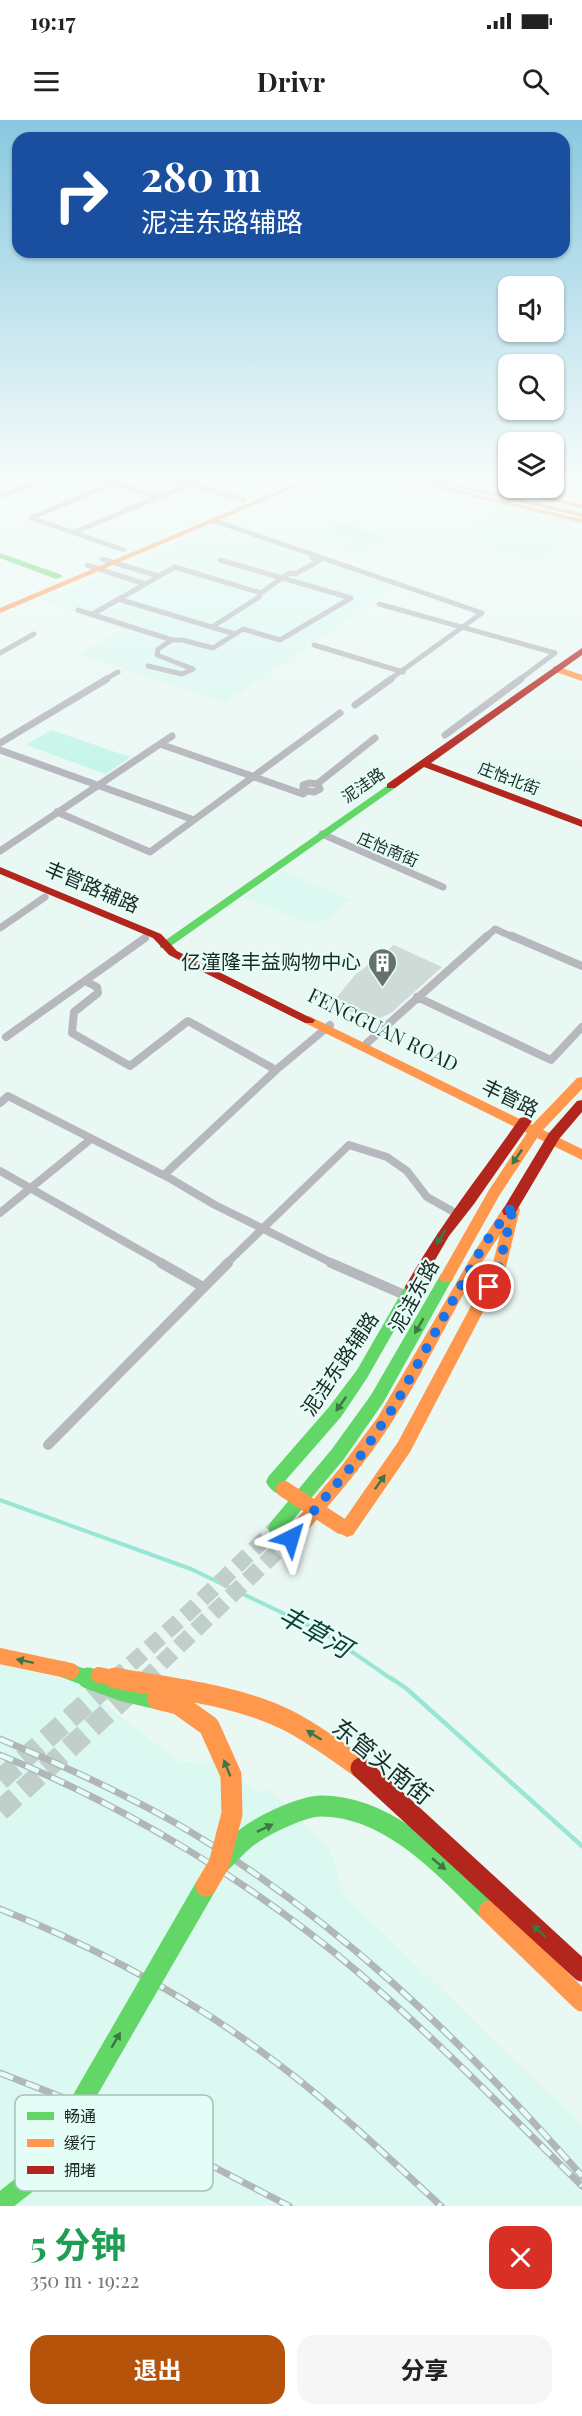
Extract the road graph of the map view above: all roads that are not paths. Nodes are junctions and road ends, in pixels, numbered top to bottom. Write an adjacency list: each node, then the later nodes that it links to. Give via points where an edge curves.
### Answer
1 (52, 574): 12 (main road)
2 (67, 574): 12 (main road)
3 (77, 574): 20 (main road)
4 (123, 574): 14 (street)
5 (150, 574): 11 (street)
6 (161, 574): 11 (street)
7 (199, 574): 15 (street)
8 (266, 574): 13 (street)
9 (287, 574): 13 (street)
10 (367, 574): 23 (street, via 482,613)
11 (158, 576): 14 (street)
12 (59, 577): 17 (main road)
13 (282, 579): 15 (street); 25 (street, via 351,598 280,640 243,629)
14 (145, 584): 16 (street)
15 (261, 593): 22 (street)
16 (118, 599): 21 (street); 22 (street)
17 (0, 602)
18 (379, 604): 23 (street)
19 (78, 610): 21 (street)
20 (0, 611)
21 (91, 615): 26 (street)
22 (212, 627): 25 (street)
23 (463, 628): 33 (street); 37 (street, via 555,653)
24 (34, 634): 29 (street)
25 (235, 634): 26 (street, via 213,648)
26 (172, 640): 30 (street, via 158,649 157,655 193,669 182,675)
27 (314, 645): 33 (street)
28 (582, 651): 31 (main road, 泥洼路)
29 (0, 653)
30 (148, 666)
31 (556, 669): 34 (main road); 43 (main road, 泥洼路)
32 (118, 672): 40 (street)
33 (403, 672): 35 (street)
34 (582, 678)
35 (355, 705)
36 (340, 713): 44 (street)
37 (445, 735)
38 (172, 736): 41 (street)
39 (375, 738): 44 (street, via 316,784 303,785 307,791 303,794)
40 (0, 743)
41 (160, 744): 44 (street); 45 (street)
42 (0, 750): 45 (street)
43 (423, 763): 48 (main road, 庄怡北街); 49 (main road, 泥洼路)
44 (254, 776): 47 (street)
45 (97, 786): 46 (street); 47 (street)
46 (57, 812): 47 (street, via 150,852); 50 (street)
47 (194, 820)
48 (582, 824)
49 (322, 834): 53 (street, 庄怡南街); 58 (main road, 泥洼路)
50 (0, 851)
51 (0, 870): 55 (main road, 丰管路辅路)
52 (0, 878): 54 (main road)
53 (443, 887)
54 (47, 898): 55 (main road); 56 (street); 57 (main road)
55 (72, 900): 58 (main road, 丰管路辅路, via 157,936)
56 (0, 927)
57 (146, 938): 58 (main road); 60 (street)
58 (164, 946): 62 (main road, 丰管路)
59 (582, 966): 61 (street, via 495,929)
60 (87, 982): 64 (street); 66 (street, via 97,987 98,993 74,1012 72,1033 130,1066 188,1021)
61 (417, 997): 63 (street, via 551,1060); 65 (street)
62 (328, 1027): 65 (main road, FENGGUAN ROAD); 66 (street); 70 (main road, 丰管路)
63 (582, 1027)
64 (6, 1037)
65 (367, 1043): 70 (main road, FENGGUAN ROAD)
66 (276, 1070): 76 (street)
67 (582, 1081): 70 (main road, 泥洼东路)
68 (0, 1103): 72 (street, via 8,1096)
69 (582, 1104): 71 (main road, 泥洼东路)
70 (530, 1126): 71 (main road, 丰管路); 83 (main road, 泥洼东路辅路, one-way to 83, via 451,1222); 85 (main road, 泥洼东路, one-way to 85, via 377,1399 338,1454)
71 (553, 1138): 73 (main road); 74 (main road, 丰管路); 78 (main road, 泥洼东路)
72 (91, 1139): 76 (street); 77 (street)
73 (582, 1149)
74 (582, 1155)
75 (0, 1171): 77 (street)
76 (165, 1175): 81 (street)
77 (30, 1188): 80 (street); 82 (street)
78 (514, 1204): 83 (main road, 泥洼东路辅路, one-way to 78, bridge, via 335,1412 274,1482 347,1530 404,1447 499,1267); 86 (main road, 泥洼东路, via 483,1246 395,1405 362,1454)
79 (452, 1211): 81 (street, via 427,1197 407,1171 387,1157 349,1145)
80 (0, 1213)
81 (262, 1229): 82 (street); 83 (street)
82 (203, 1287): 84 (street)
83 (407, 1296)
84 (48, 1445)
85 (276, 1528)
86 (291, 1538)
87 (0, 1656): 88 (main road, 东管头南街, one-way to 87, bridge)
88 (62, 1669): 89 (main road, one-way to 88, bridge, via 232,1814 231,1775 209,1726 178,1704 124,1691); 90 (main road, 东管头南街, one-way to 88, bridge, via 367,1772 304,1729 233,1701)
89 (219, 1864): 91 (main road, 东管头南街, one-way to 91, bridge, via 253,1833 320,1806 365,1814 399,1831 449,1872); 92 (main road, one-way to 89, bridge)
90 (582, 1971)
91 (582, 2001)
92 (85, 2095)
93 (17, 2191): 94 (main road, one-way to 93, bridge)
94 (0, 2205)

